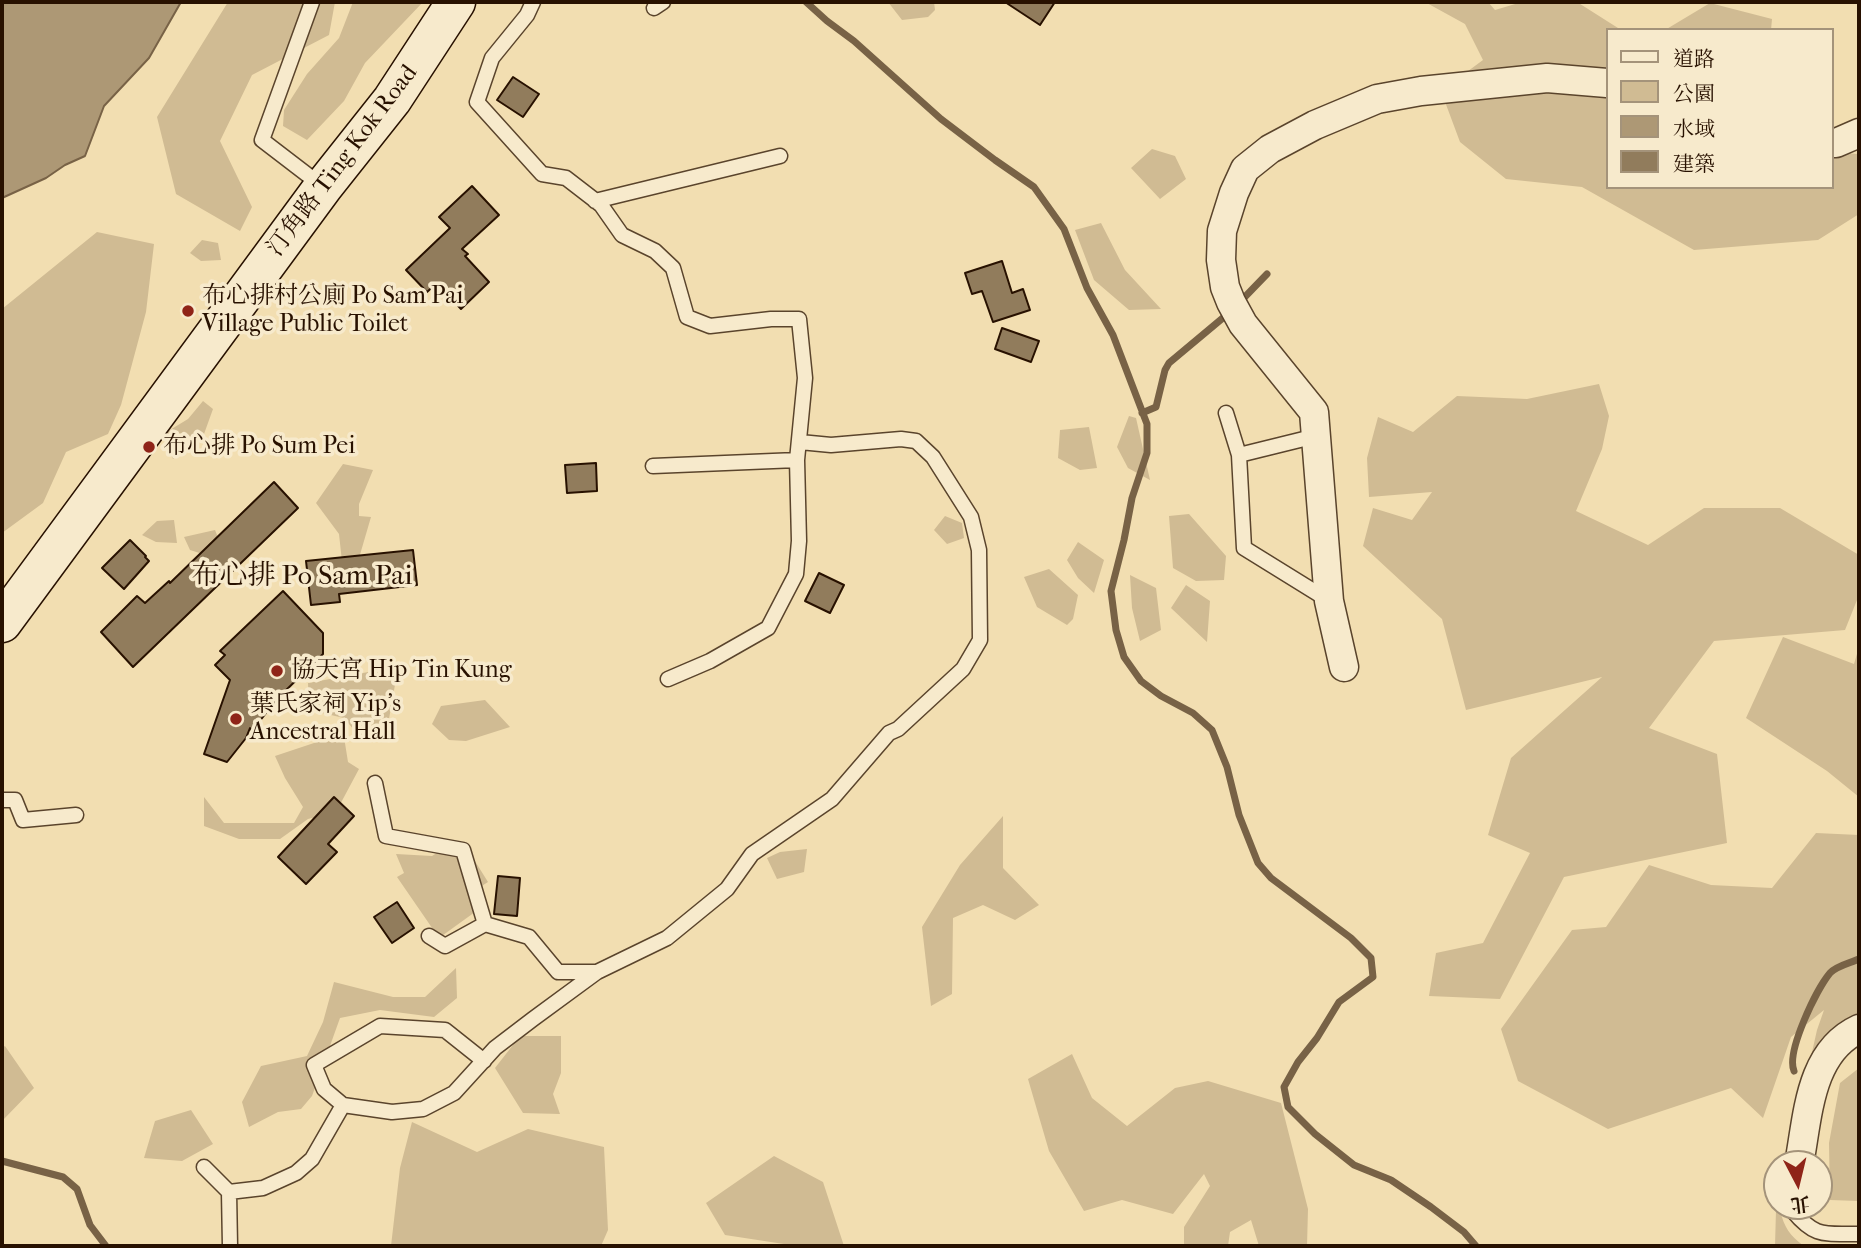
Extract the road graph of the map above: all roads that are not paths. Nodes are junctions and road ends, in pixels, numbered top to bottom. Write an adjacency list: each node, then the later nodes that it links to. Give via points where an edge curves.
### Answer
1 (312, 2): 8 (lane, via 262,140)
2 (457, 2): 8 (main road, 汀角路 Ting Kok Road, via 391,100)
3 (533, 2): 9 (lane, via 492,58 477,102 542,174 566,178)
4 (1605, 83): 11 (street, via 1548,78 1377,99 1315,125 1270,149 1245,169 1223,231 1225,287 1243,324 1314,412)
5 (1859, 133): 6 (street)
6 (1833, 143)
7 (780, 156): 9 (lane)
8 (323, 187): 17 (main road, 汀角路 Ting Kok Road)
9 (595, 201): 12 (lane, via 622,235 655,251 673,268 687,317 709,326 799,319 805,378)
10 (1226, 413): 13 (lane)
11 (1316, 436): 13 (lane); 16 (street)
12 (800, 442): 14 (lane); 25 (lane, via 831,445 901,439 916,441 933,457 971,517 979,550 980,640 963,669 888,733 832,799 752,854 727,889 667,938)
13 (1239, 455): 16 (lane, via 1244,548)
14 (797, 460): 15 (lane); 19 (lane, via 796,574 768,628)
15 (653, 466)
16 (1329, 601): 18 (street)
17 (2, 623)
18 (1345, 667)
19 (668, 679)
20 (375, 783): 23 (lane, via 386,836 463,850)
21 (2, 800): 22 (lane, via 15,800 23,820)
22 (76, 815)
23 (485, 924): 24 (lane, via 445,946); 25 (lane, via 529,937 558,972)
24 (429, 936)
25 (597, 972): 27 (lane)
26 (1859, 1029): 29 (street, via 1833,1050 1820,1069 1812,1088)
27 (484, 1060): 28 (lane, via 454,1093 423,1109 392,1112); 28 (lane, via 445,1030 380,1026 314,1065 324,1090)
28 (343, 1105): 31 (lane, via 312,1159 296,1173 263,1188)
29 (1801, 1150)
30 (204, 1167): 31 (lane)
31 (229, 1192): 34 (lane)
32 (1800, 1220): 33 (lane, via 1824,1234)
33 (1859, 1234)
34 (230, 1246)

